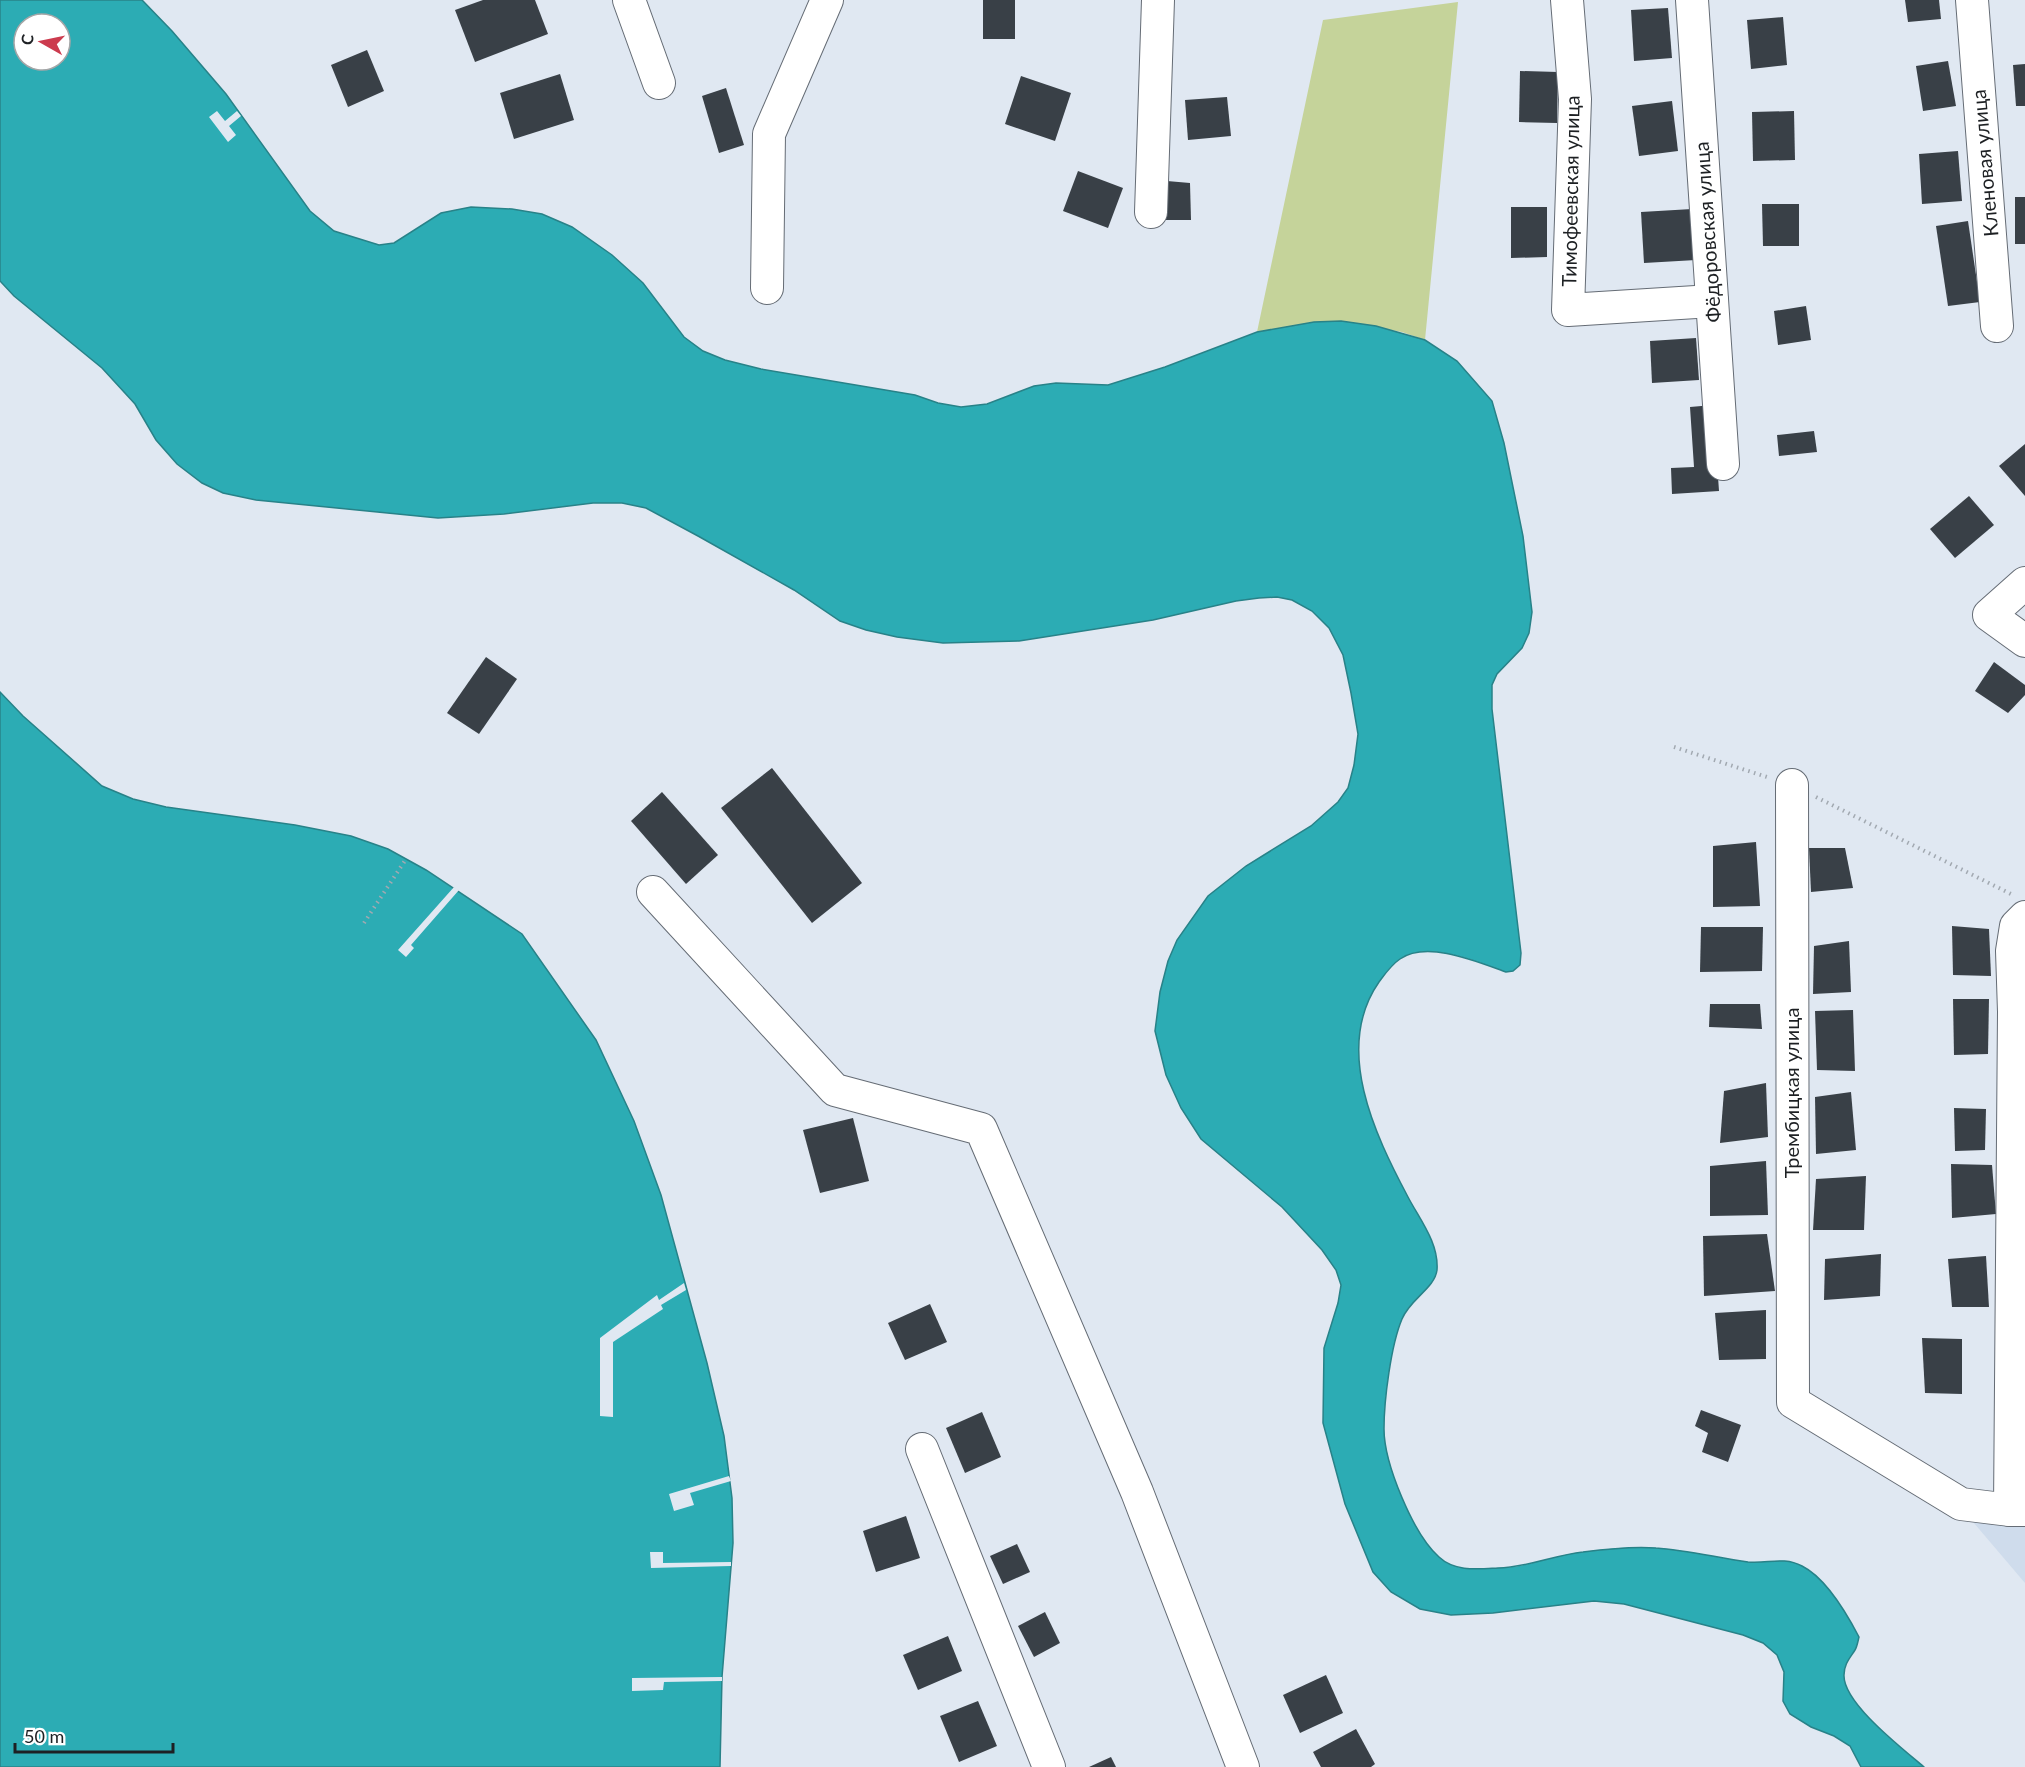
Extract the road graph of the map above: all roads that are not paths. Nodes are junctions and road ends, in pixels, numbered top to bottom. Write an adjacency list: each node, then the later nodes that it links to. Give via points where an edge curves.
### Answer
1 (629, 0): 7 (street)
2 (827, 0): 9 (street, via 769,134)
3 (1158, 0): 8 (street)
4 (1567, 0): 10 (street, Тимофеевская улица, via 1575,99 1568,310)
5 (1692, 0): 10 (street, Фёдоровская улица)
6 (1972, 0): 11 (street, Кленовая улица)
7 (659, 83)
8 (1150, 212)
9 (766, 288)
10 (1712, 302): 12 (street, Фёдоровская улица)
11 (1997, 326)
12 (1723, 464)
13 (2025, 583): 14 (street, via 1989,615)
14 (2025, 641)
15 (1792, 785): 19 (street, Трембицкая улица, via 1793,1402 1961,1504)
16 (653, 892): 21 (street, via 835,1090 981,1129 1137,1492)
17 (2020, 906): 19 (street, via 2012,951)
18 (922, 1449): 20 (street)
19 (2017, 1510)
20 (1049, 1767)
21 (1243, 1767)

